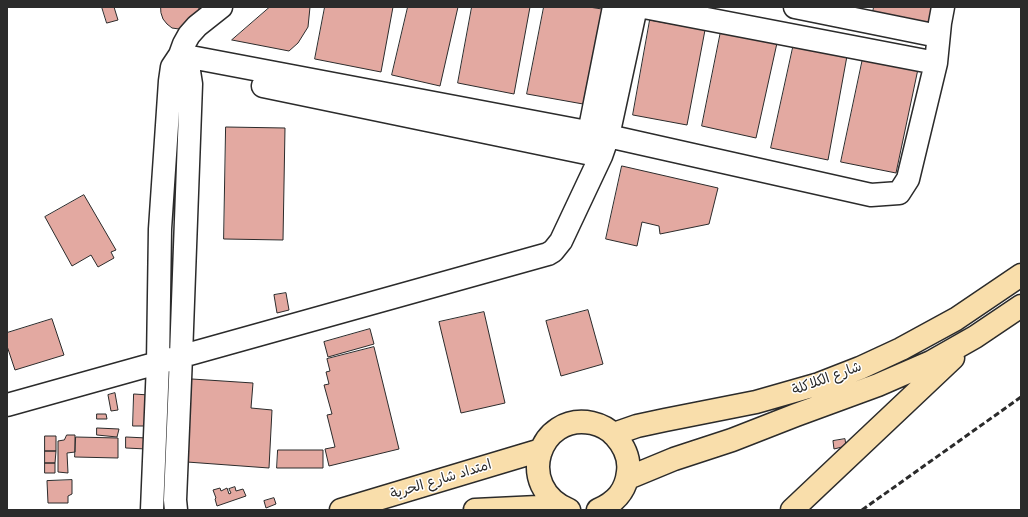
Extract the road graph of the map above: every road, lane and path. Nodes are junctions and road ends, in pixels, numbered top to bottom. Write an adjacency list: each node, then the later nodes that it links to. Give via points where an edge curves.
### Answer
1 (221, 7): 9 (street, via 197,26 187,39)
2 (614, 7): 10 (street)
3 (636, 7): 10 (street)
4 (644, 7): 8 (street)
5 (794, 7): 7 (street)
6 (943, 7): 7 (street)
7 (938, 36): 8 (street)
8 (936, 63): 10 (street, via 908,179 899,193 871,195)
9 (180, 64): 10 (street); 14 (street, via 191,84); 15 (street, via 170,81 160,229)
10 (595, 144): 14 (street, via 561,242 548,254)
11 (1021, 275): 17 (main road, شارع الكلاكلة, via 956,319 902,349 860,368 819,384 756,402 637,426)
12 (1021, 306): 13 (main road, شارع الكلاكلة)
13 (975, 337): 19 (main road, شارع الكلاكلة, via 931,362 878,385); 26 (main road)
14 (181, 356): 15 (street); 23 (street)
15 (158, 363): 16 (street); 22 (street)
16 (7, 405)
17 (614, 434): 18 (main road, via 598,424 578,422 560,428 552,434); 19 (main road, via 627,454)
18 (541, 450): 20 (main road, via 538,475 542,487 549,498); 24 (main road, امتداد شارع الحرية)
19 (628, 478): 21 (main road, via 616,499)
20 (564, 508): 25 (main road)
21 (604, 509)
22 (152, 510)
23 (176, 510)
24 (341, 510)
25 (475, 510)
26 (792, 510)

